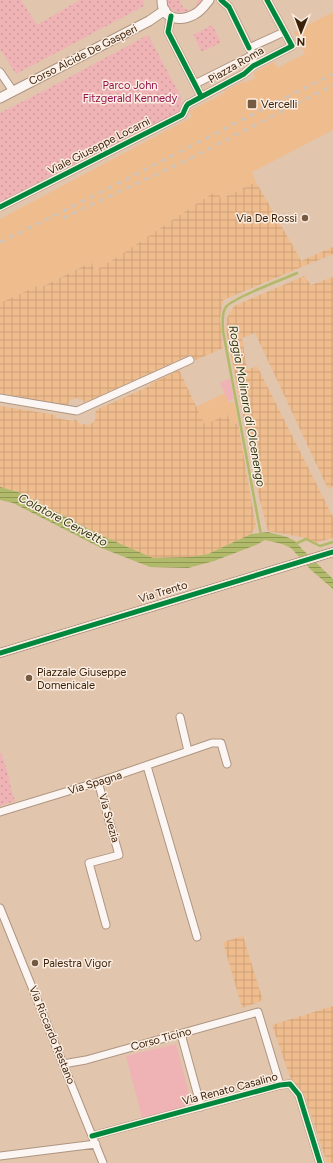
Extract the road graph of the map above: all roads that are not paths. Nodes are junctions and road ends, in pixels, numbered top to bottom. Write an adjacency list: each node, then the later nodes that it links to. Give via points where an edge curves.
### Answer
1 (162, 0): 5 (main road, Piazza Roma)
2 (208, 0): 5 (main road, via 196,14 187,17 179,18)
3 (221, 0): 7 (street, Piazza Roma, via 228,7)
4 (267, 0): 6 (street, Piazza Roma)
5 (168, 13): 10 (street, Piazza Roma, via 168,32); 11 (main road, Corso Alcide De Gasperi)
6 (284, 32): 7 (street, Piazza Roma); 8 (street, Piazza Roma, via 292,46)
7 (251, 51): 8 (street, Piazza Roma); 10 (street, Piazza Roma)
8 (253, 66): 12 (street, Piazza Roma, via 244,74)
9 (0, 72): 11 (street)
10 (195, 84): 12 (street, Piazza Roma)
11 (13, 91): 13 (main road, Corso Alcide De Gasperi)
12 (201, 96): 14 (street, Viale Giuseppe Locarni, via 184,108 182,116)
13 (0, 98)
14 (0, 207)
15 (190, 360): 16 (street, via 77,411)
16 (0, 398)
17 (333, 552): 18 (street, Via Trento)
18 (0, 652)
19 (180, 716): 20 (street)
20 (188, 751): 21 (street, Via Spagna, via 212,743 221,744); 22 (street, Via Spagna)
21 (227, 764)
22 (147, 766): 23 (street, Via Spagna); 28 (street)
23 (98, 782): 24 (street, Via Spagna); 27 (street, Via Svezia, via 119,855 89,863)
24 (0, 812)
25 (0, 908): 26 (street, Via Riccardo Restano)
26 (2, 917): 30 (street, Via Riccardo Restano)
27 (106, 925)
28 (197, 937)
29 (181, 1034): 30 (street, Corso Ticino); 31 (street, Corso Ticino, via 258,1012); 32 (street)
30 (63, 1064): 33 (street, Via Riccardo Restano)
31 (280, 1086): 32 (street, Via Renato Casalino); 37 (street, Via Renato Casalino, via 290,1084 299,1095)
32 (201, 1107): 33 (street, Via Renato Casalino)
33 (92, 1136): 34 (street, Via Riccardo Restano)
34 (96, 1144): 35 (street); 36 (street, Via Riccardo Restano)
35 (0, 1156)
36 (103, 1163)
37 (320, 1163)

